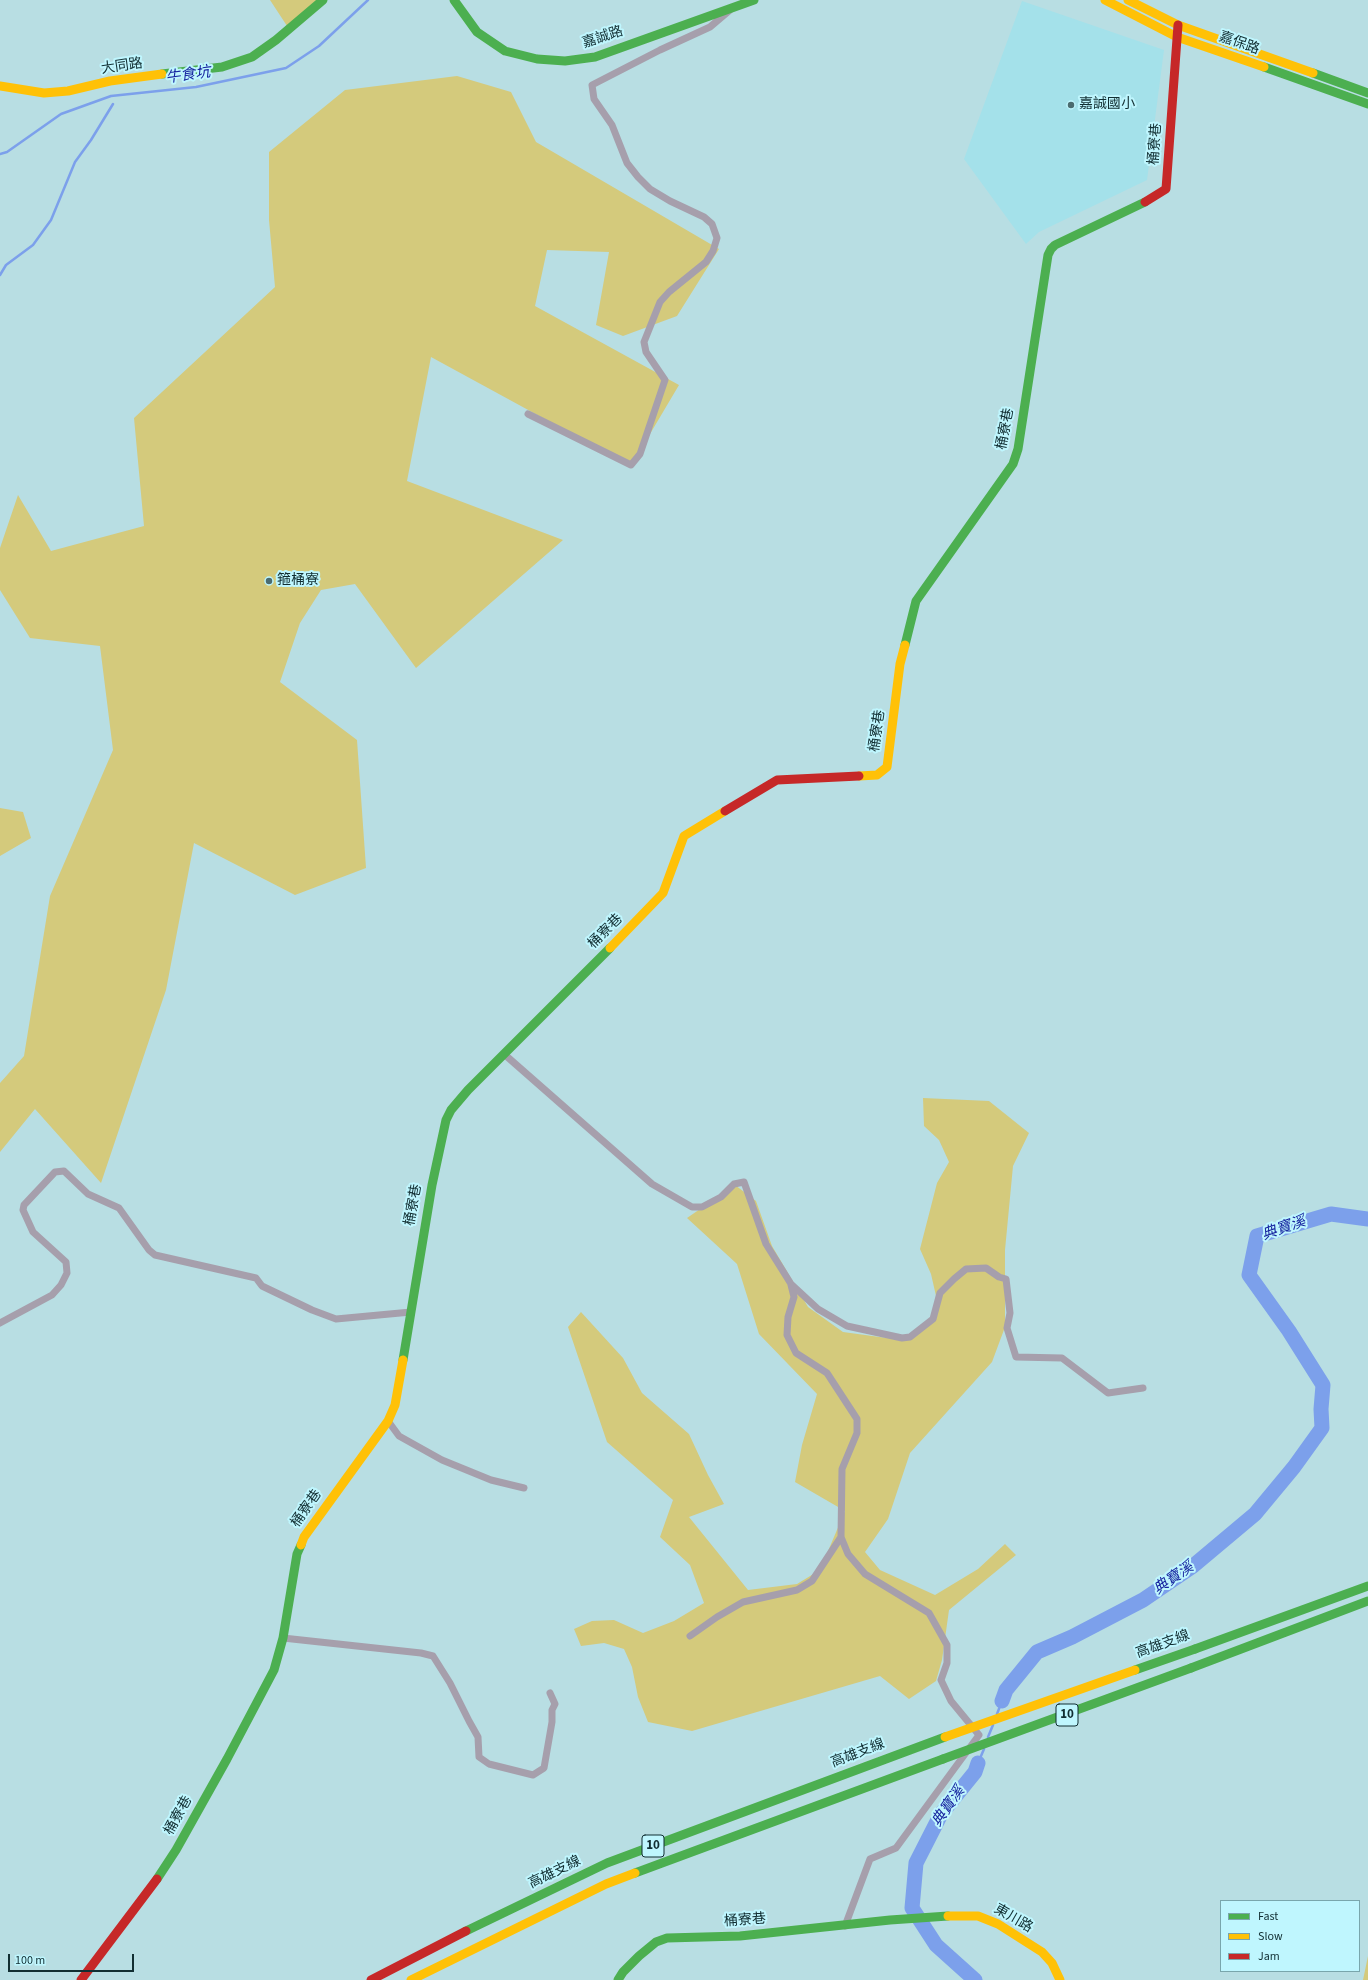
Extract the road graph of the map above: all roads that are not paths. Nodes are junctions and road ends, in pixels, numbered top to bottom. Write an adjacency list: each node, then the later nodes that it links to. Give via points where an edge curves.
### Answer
1 (323, 0): 9 (main road, 大同路, via 252,57 222,67 50,93)
2 (454, 0): 6 (main road, 嘉誠路, via 477,32 495,46 520,56 565,61 595,57)
3 (754, 0): 6 (main road, 嘉誠路)
4 (1105, 0): 8 (main road, 嘉保路)
5 (1128, 0): 7 (main road, 嘉保路)
6 (732, 9): 12 (street, via 710,27 592,85 594,99 612,125 627,163 638,178 670,201 704,217 712,224 716,238 713,251 706,262 660,302 644,342 646,352 665,380 640,454 631,465)
7 (1178, 25): 8 (main road, 桶寮巷); 10 (main road, 嘉保路)
8 (1177, 37): 11 (main road, 嘉保路); 13 (main road, 桶寮巷, via 1166,189 1153,198 1055,245 1048,255 1018,449 1013,464 916,601 900,664 887,768 877,775 777,780 684,836 663,892 655,903)
9 (0, 86)
10 (1368, 93)
11 (1368, 104)
12 (528, 414)
13 (504, 1054): 14 (street, via 652,1184 692,1207 702,1207 721,1197 734,1184 744,1182 766,1244); 15 (main road, 桶寮巷, via 468,1090 446,1120 432,1185)
14 (791, 1284): 17 (street, via 818,1309 847,1326 902,1338 910,1337 933,1319 940,1293 966,1269 986,1268 1006,1279 1010,1313 1007,1328 1016,1356 1062,1358 1108,1393); 20 (street, via 794,1297 788,1317 787,1335 796,1353 827,1373 857,1419 857,1433 842,1469)
15 (411, 1312): 16 (street, via 336,1319 262,1286 256,1278 155,1255 119,1208 88,1194 64,1171 55,1172 24,1205 23,1210 33,1232 66,1262 67,1273 52,1295); 18 (main road, 桶寮巷, via 395,1405)
16 (0, 1323)
17 (1143, 1388)
18 (388, 1421): 19 (street, via 399,1436 442,1460 491,1480); 24 (main road, 桶寮巷, via 304,1537 297,1554)
19 (524, 1488)
20 (841, 1537): 23 (street, via 812,1581 797,1590 743,1602); 27 (street, via 848,1554 865,1574 929,1613 948,1644 947,1663 941,1680 951,1701 979,1735 896,1848 870,1859)
21 (1368, 1586): 29 (main road, 高雄支線 / 10, bridge, via 945,1736 607,1863)
22 (1368, 1602): 30 (main road, 10, bridge, via 606,1884)
23 (690, 1636)
24 (283, 1638): 25 (street, via 433,1656 478,1736 480,1757 489,1764 533,1775 544,1768 555,1704); 28 (main road, 桶寮巷, via 274,1670 176,1850 149,1891)
25 (550, 1693)
26 (890, 1920): 27 (main road, 桶寮巷); 32 (main road, 東川路, via 978,1916 998,1924 1042,1952 1052,1963)
27 (845, 1926): 31 (main road, 桶寮巷, via 740,1936 667,1938 656,1942 639,1956)
28 (80, 1980)
29 (370, 1980)
30 (411, 1980)
31 (618, 1980)
32 (1060, 1980)

